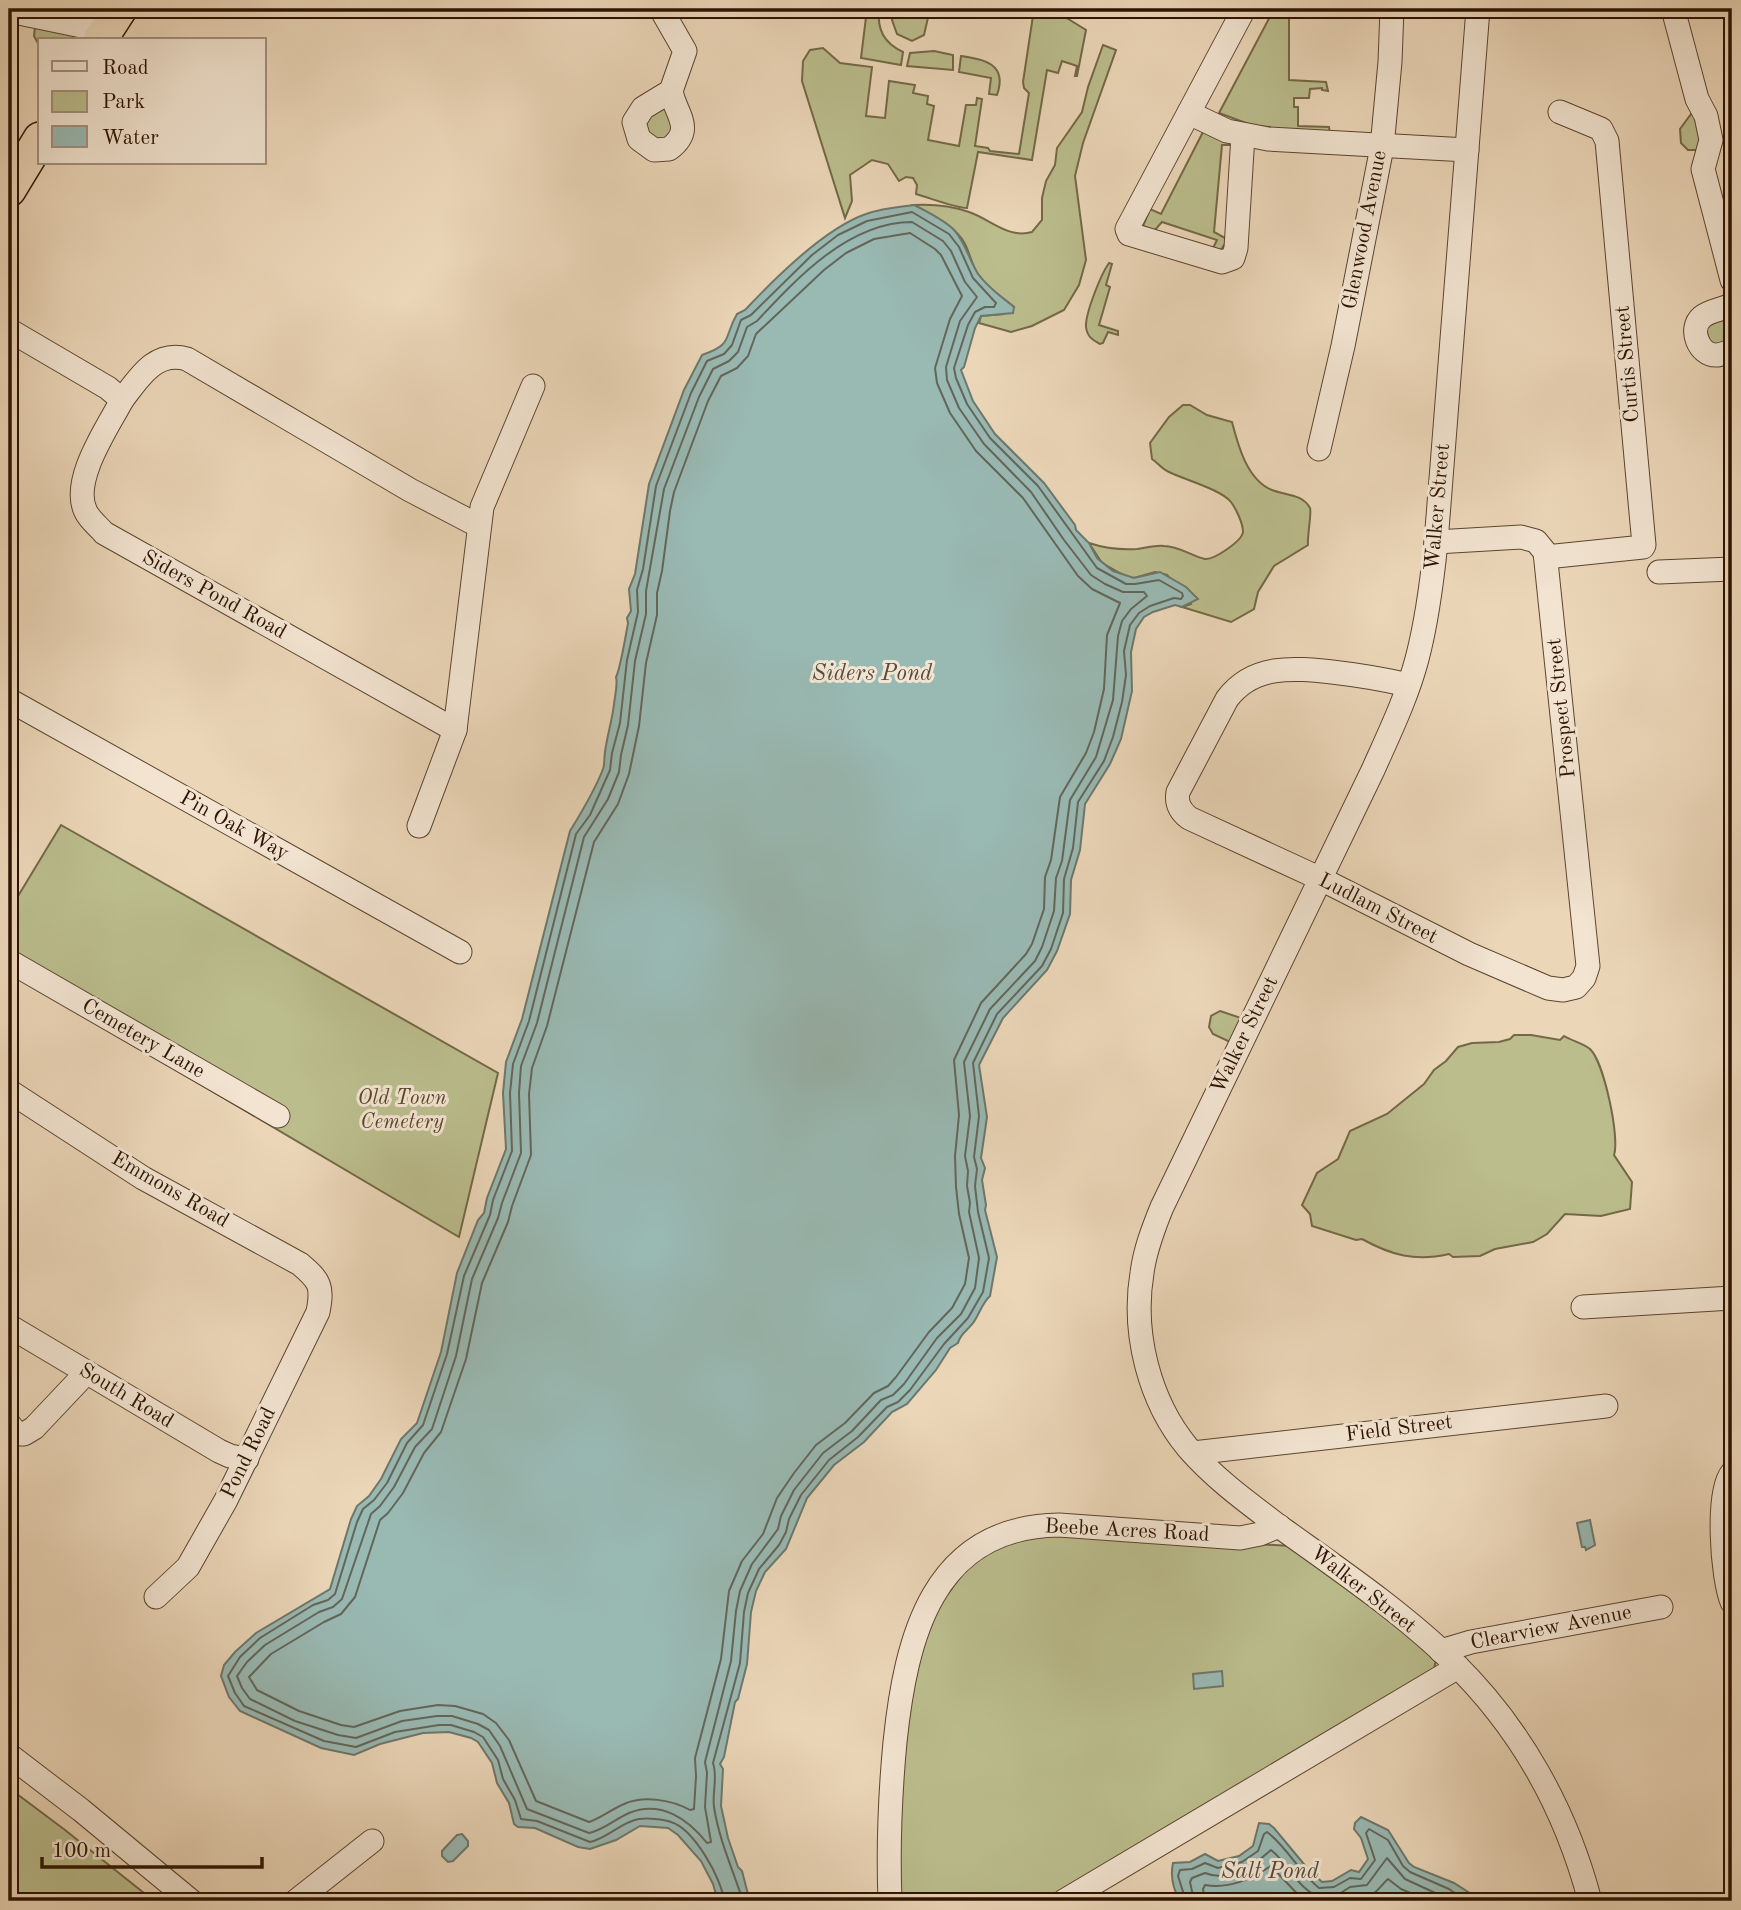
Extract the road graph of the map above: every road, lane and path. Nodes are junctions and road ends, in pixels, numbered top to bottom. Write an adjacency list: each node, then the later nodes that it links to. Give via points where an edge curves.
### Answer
1 (661, 9): 8 (street, via 685,51)
2 (1244, 9): 10 (street)
3 (1392, 9): 13 (street, Glenwood Avenue)
4 (1478, 9): 14 (street, Walker Street)
5 (1674, 9): 16 (street, via 1697,99 1706,116 1711,140 1703,169)
6 (9, 11): 7 (street)
7 (109, 27)
8 (671, 90)
9 (1560, 112): 25 (street, Curtis Street, via 1601,129 1607,141 1644,545)
10 (1189, 113): 11 (street); 11 (street, via 1127,229 1129,234 1222,262 1233,258)
11 (1243, 135): 13 (street)
12 (38, 142): 15 (highway)
13 (1382, 147): 14 (street); 22 (street, Glenwood Avenue)
14 (1466, 150): 24 (street, Walker Street)
15 (9, 190)
16 (1732, 280)
17 (1732, 304): 19 (street, via 1703,316 1695,334 1709,353)
18 (9, 330): 21 (street)
19 (1732, 351)
20 (533, 386): 23 (street, via 482,507)
21 (122, 400): 23 (street, Siders Pond Road, via 152,364 169,357 187,359); 30 (street, Siders Pond Road, via 85,470 82,488 84,510 104,533)
22 (1319, 449)
23 (479, 526): 30 (street)
24 (1436, 542): 25 (street, via 1527,537 1540,544); 28 (street, Walker Street, via 1426,620)
25 (1546, 557): 35 (street, Prospect Street, via 1581,882 1588,966)
26 (1732, 569): 27 (street)
27 (1658, 572)
28 (1408, 685): 32 (street, Walker Street); 32 (street, Ludlam Street, via 1302,669 1272,670 1251,677 1227,699 1178,792 1181,812 1188,818)
29 (9, 700): 33 (street, Pin Oak Way)
30 (455, 730): 31 (street)
31 (419, 826)
32 (1321, 879): 35 (street, Ludlam Street, via 1469,954 1548,988 1570,989); 45 (street, Walker Street, via 1171,1185 1144,1260 1139,1307 1146,1363 1170,1423)
33 (460, 952)
34 (9, 961): 37 (street, Cemetery Lane)
35 (1584, 978)
36 (9, 1091): 38 (street, Emmons Road, via 143,1178 300,1264 316,1278)
37 (278, 1116)
38 (321, 1296): 46 (street, Pond Road, via 318,1312)
39 (1732, 1298): 40 (street)
40 (1583, 1307)
41 (9, 1326): 42 (street, South Road)
42 (86, 1373): 44 (street, via 34,1428 17,1434); 46 (street, South Road, via 219,1451)
43 (1606, 1406): 45 (street, Field Street)
44 (9, 1424)
45 (1193, 1453): 48 (street, Walker Street, via 1232,1491)
46 (247, 1458): 49 (street, Pond Road, via 188,1567)
47 (1732, 1473): 50 (street, via 1724,1488 1722,1510)
48 (1279, 1526): 52 (street, Walker Street); 58 (street, Beebe Acres Road, via 1240,1538 1037,1525 999,1536 966,1556 925,1609 906,1668 889,1797)
49 (156, 1598)
50 (1732, 1602)
51 (1661, 1607): 52 (street, Clearview Avenue)
52 (1440, 1651): 53 (street, Walker Street)
53 (1458, 1667): 59 (street); 60 (street, Walker Street, via 1503,1719 1544,1782 1570,1836)
54 (9, 1755): 56 (street)
55 (372, 1841): 57 (street)
56 (191, 1901)
57 (296, 1901)
58 (890, 1901)
59 (1064, 1901)
60 (1590, 1901)

